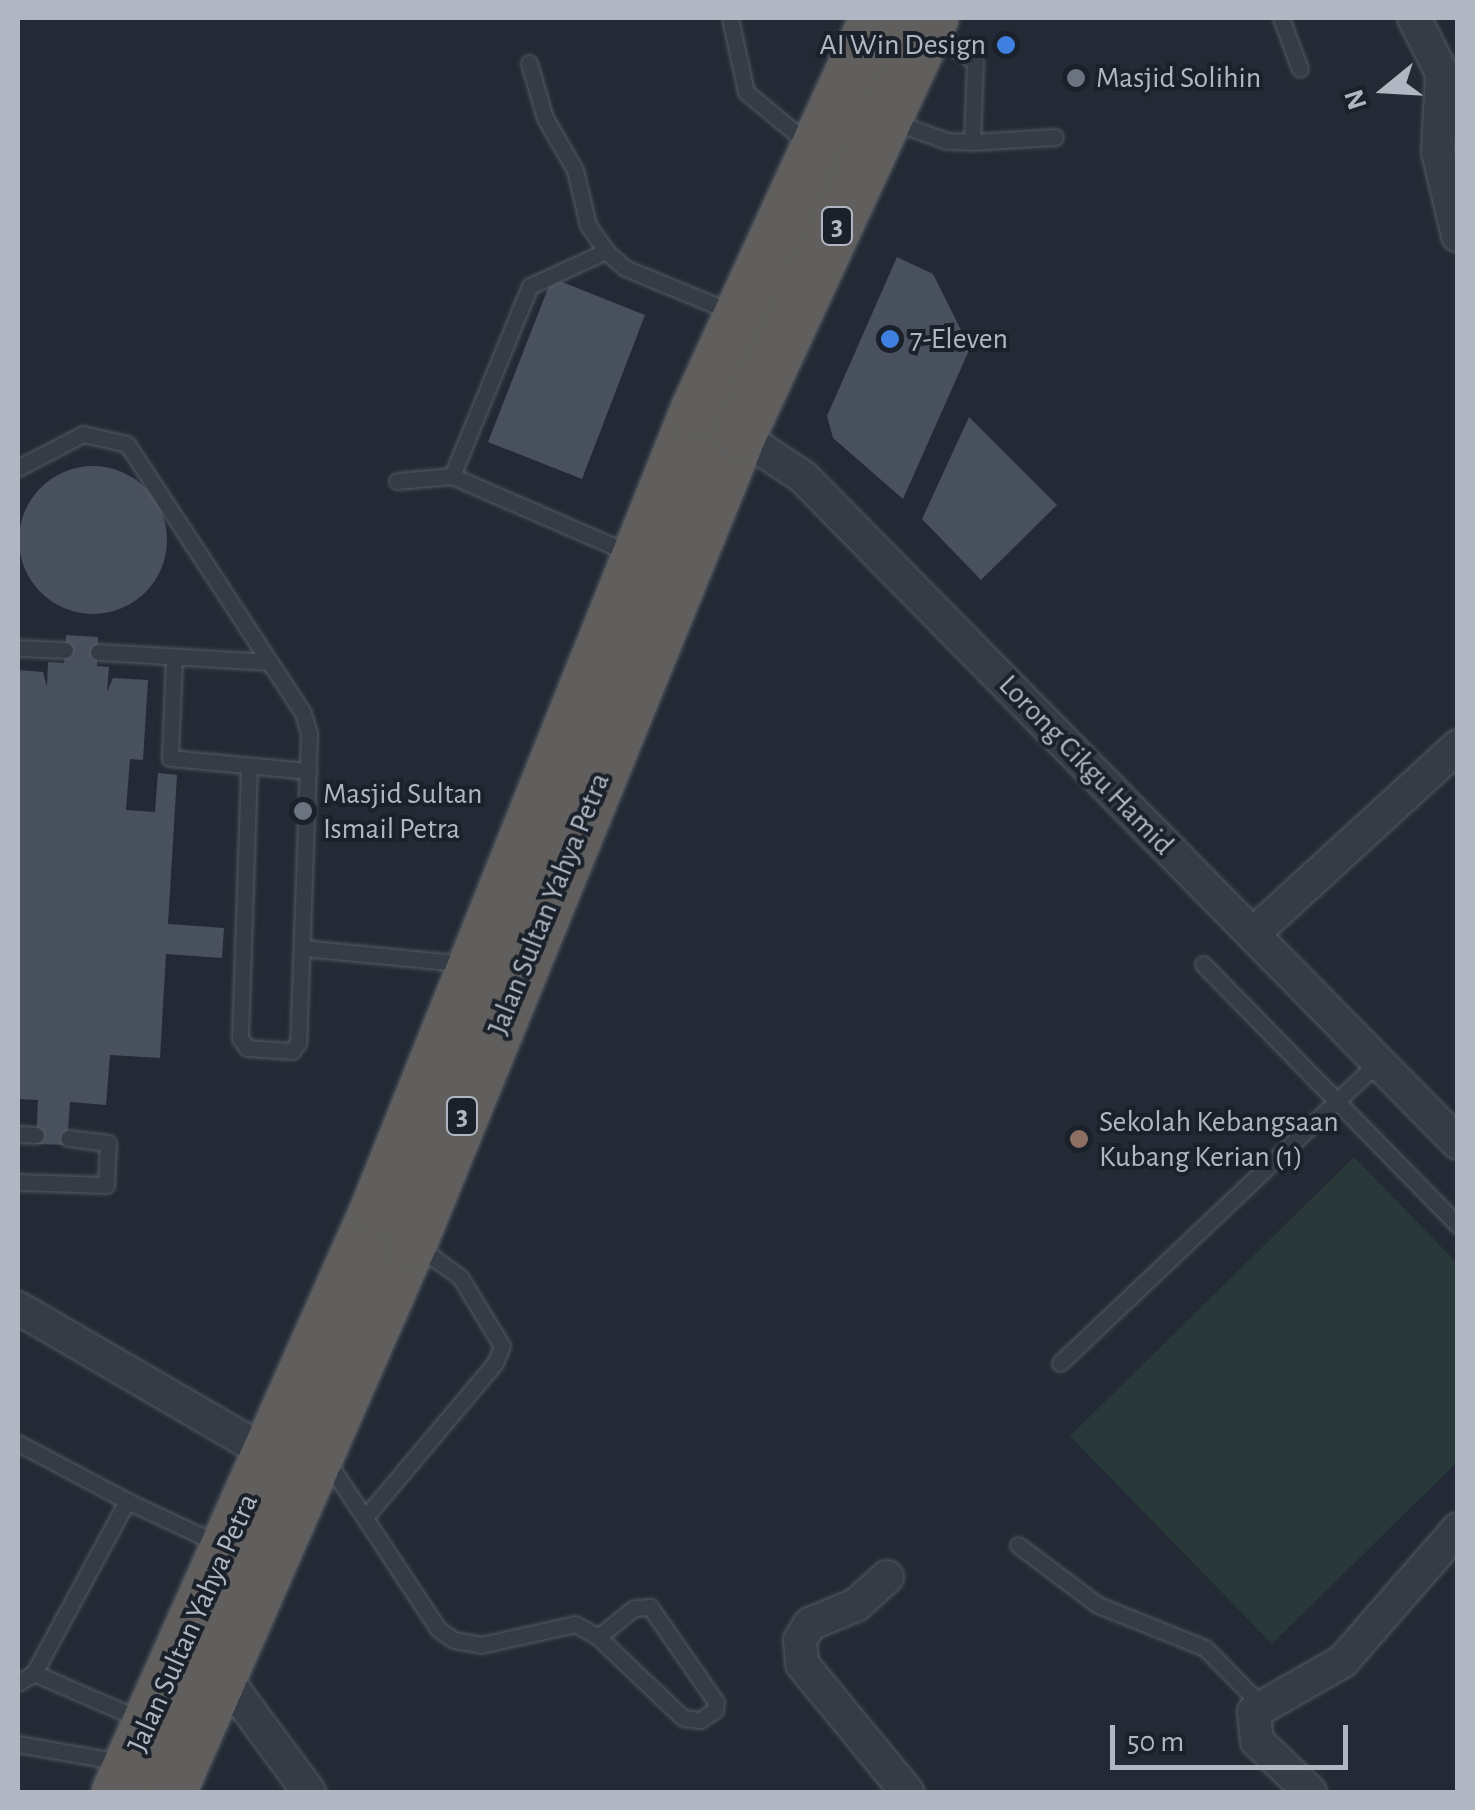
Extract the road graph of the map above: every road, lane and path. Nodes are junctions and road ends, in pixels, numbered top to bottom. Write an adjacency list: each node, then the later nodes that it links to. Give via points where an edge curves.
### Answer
1 (730, 18): 11 (lane, via 746,92)
2 (876, 18): 11 (highway, Jalan Sultan Yahya Petra / 3)
3 (1281, 18): 7 (lane)
4 (1414, 18): 12 (street, via 1442,73 1438,152)
5 (930, 23): 8 (highway, Jalan Sultan Yahya Petra / 3); 10 (lane, via 976,62)
6 (529, 63): 13 (lane, via 545,118 575,170 588,225)
7 (1300, 69)
8 (886, 119): 10 (lane, via 947,141); 15 (highway, Jalan Sultan Yahya Petra / 3)
9 (1055, 138): 10 (lane)
10 (972, 142)
11 (816, 150): 14 (highway, Jalan Sultan Yahya Petra / 3)
12 (1458, 236)
13 (606, 251): 14 (lane, via 625,268); 17 (lane, via 530,286)
14 (740, 315): 15 (highway, Jalan Sultan Yahya Petra / 3)
15 (718, 423): 19 (highway, Jalan Sultan Yahya Petra / 3); 28 (street, Lorong Cikgu Hamid, via 803,476); 40 (highway, Jalan Sultan Yahya Petra / 3)
16 (18, 468): 24 (lane, via 83,434 127,444)
17 (452, 476): 18 (lane); 19 (lane)
18 (396, 480)
19 (637, 556): 31 (highway, Jalan Sultan Yahya Petra / 3)
20 (18, 648): 21 (lane)
21 (65, 650)
22 (98, 652): 23 (lane)
23 (174, 656): 24 (lane); 26 (lane, via 170,758)
24 (270, 662): 27 (lane, via 307,723)
25 (1458, 746): 28 (street)
26 (249, 767): 27 (lane); 29 (lane, via 244,1046 298,1047)
27 (308, 771): 29 (lane)
28 (1253, 934): 32 (street, Lorong Cikgu Hamid)
29 (302, 948): 31 (lane)
30 (1203, 964): 33 (lane)
31 (475, 965): 44 (highway, Jalan Sultan Yahya Petra / 3)
32 (1378, 1062): 33 (lane); 37 (street, Lorong Cikgu Hamid)
33 (1337, 1101): 39 (lane); 42 (lane)
34 (18, 1134): 35 (lane)
35 (36, 1135)
36 (68, 1138): 38 (lane, via 108,1144 106,1184)
37 (1458, 1143)
38 (18, 1182)
39 (1458, 1225)
40 (411, 1242): 44 (highway, Jalan Sultan Yahya Petra / 3); 46 (lane, via 460,1277 502,1346 496,1363)
41 (18, 1308): 44 (street)
42 (1060, 1363)
43 (18, 1443): 45 (lane)
44 (294, 1453): 46 (lane); 49 (highway, Jalan Sultan Yahya Petra / 3); 53 (highway, Jalan Sultan Yahya Petra / 3)
45 (127, 1502): 49 (lane); 52 (lane)
46 (367, 1514): 51 (lane, via 438,1629 454,1640 480,1644 557,1624)
47 (1458, 1529): 55 (street, via 1342,1661)
48 (1018, 1545): 55 (lane, via 1098,1605 1205,1648)
49 (227, 1547): 57 (highway, Jalan Sultan Yahya Petra / 3)
50 (887, 1577): 59 (street, via 856,1605 810,1624 800,1640 802,1664)
51 (598, 1638): 51 (lane, via 684,1718 700,1720 715,1710 716,1702 650,1607 634,1608)
52 (34, 1673): 54 (lane); 57 (lane)
53 (222, 1674): 57 (highway, Jalan Sultan Yahya Petra / 3); 58 (street)
54 (18, 1683)
55 (1261, 1705): 60 (street, via 1252,1721 1257,1741)
56 (18, 1744): 57 (lane)
57 (142, 1768)
58 (309, 1792)
59 (907, 1792)
60 (1310, 1792)

